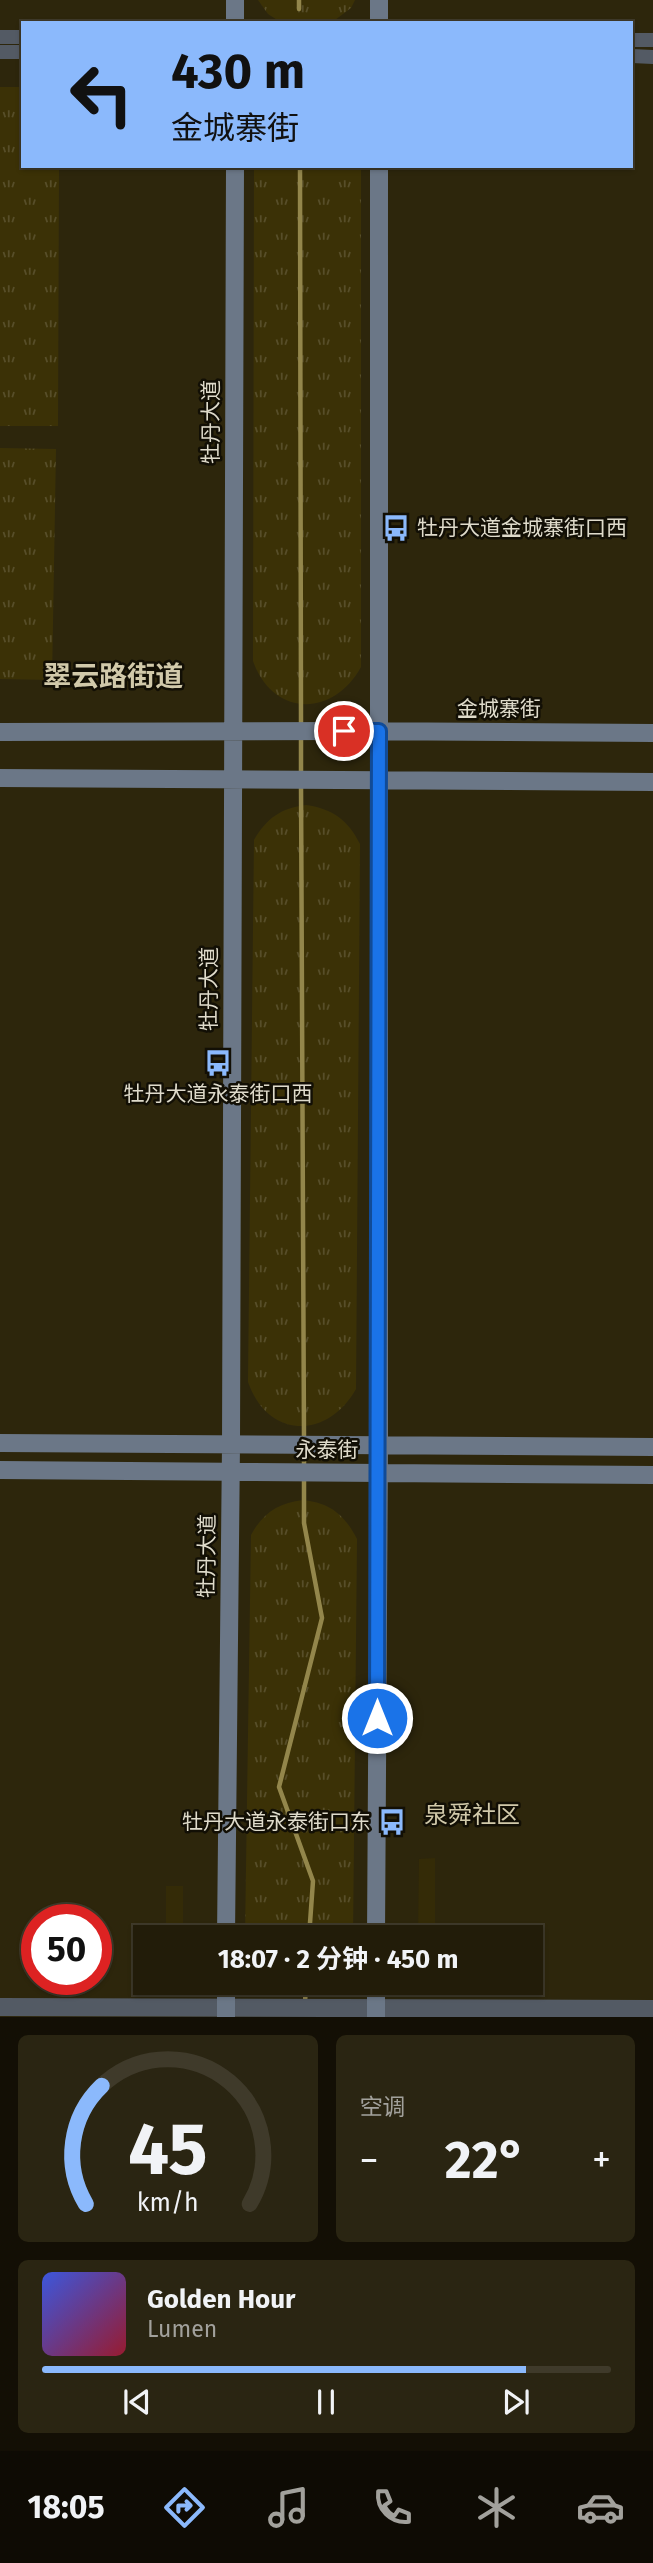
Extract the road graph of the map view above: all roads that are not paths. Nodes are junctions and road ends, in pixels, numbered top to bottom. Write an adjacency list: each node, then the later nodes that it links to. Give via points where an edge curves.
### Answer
1 (235, 0): 3 (main road)
2 (379, 0): 4 (main road)
3 (235, 21)
4 (379, 21)
5 (0, 37): 6 (street)
6 (21, 37)
7 (633, 40): 8 (street)
8 (653, 40)
9 (0, 52): 10 (street)
10 (21, 52)
11 (633, 57): 12 (street)
12 (653, 57)
13 (235, 168): 15 (main road, 牡丹大道)
14 (379, 168): 16 (main road)
15 (233, 731): 16 (main road, 金城寨街); 17 (main road); 20 (main road, 牡丹大道)
16 (379, 731): 18 (main road, 金城寨街); 21 (main road)
17 (0, 732)
18 (653, 733)
19 (0, 778): 20 (main road)
20 (232, 779): 21 (main road); 24 (main road, 牡丹大道)
21 (379, 781): 22 (main road); 25 (main road)
22 (653, 782)
23 (0, 1443): 24 (main road, 永泰街)
24 (231, 1444): 25 (main road, 永泰街); 28 (main road, 牡丹大道)
25 (379, 1445): 26 (main road, 永泰街); 29 (main road)
26 (653, 1447)
27 (0, 1470): 28 (main road, 永泰街)
28 (231, 1472): 29 (main road, 永泰街); 31 (main road, 牡丹大道)
29 (379, 1472): 30 (main road, 永泰街); 32 (main road)
30 (653, 1475)
31 (226, 1925)
32 (376, 1925)
33 (376, 1995): 37 (main road)
34 (0, 2007): 36 (street)
35 (653, 2009): 37 (street)
36 (226, 2012): 37 (street, via 316,2008)
37 (376, 2013)

